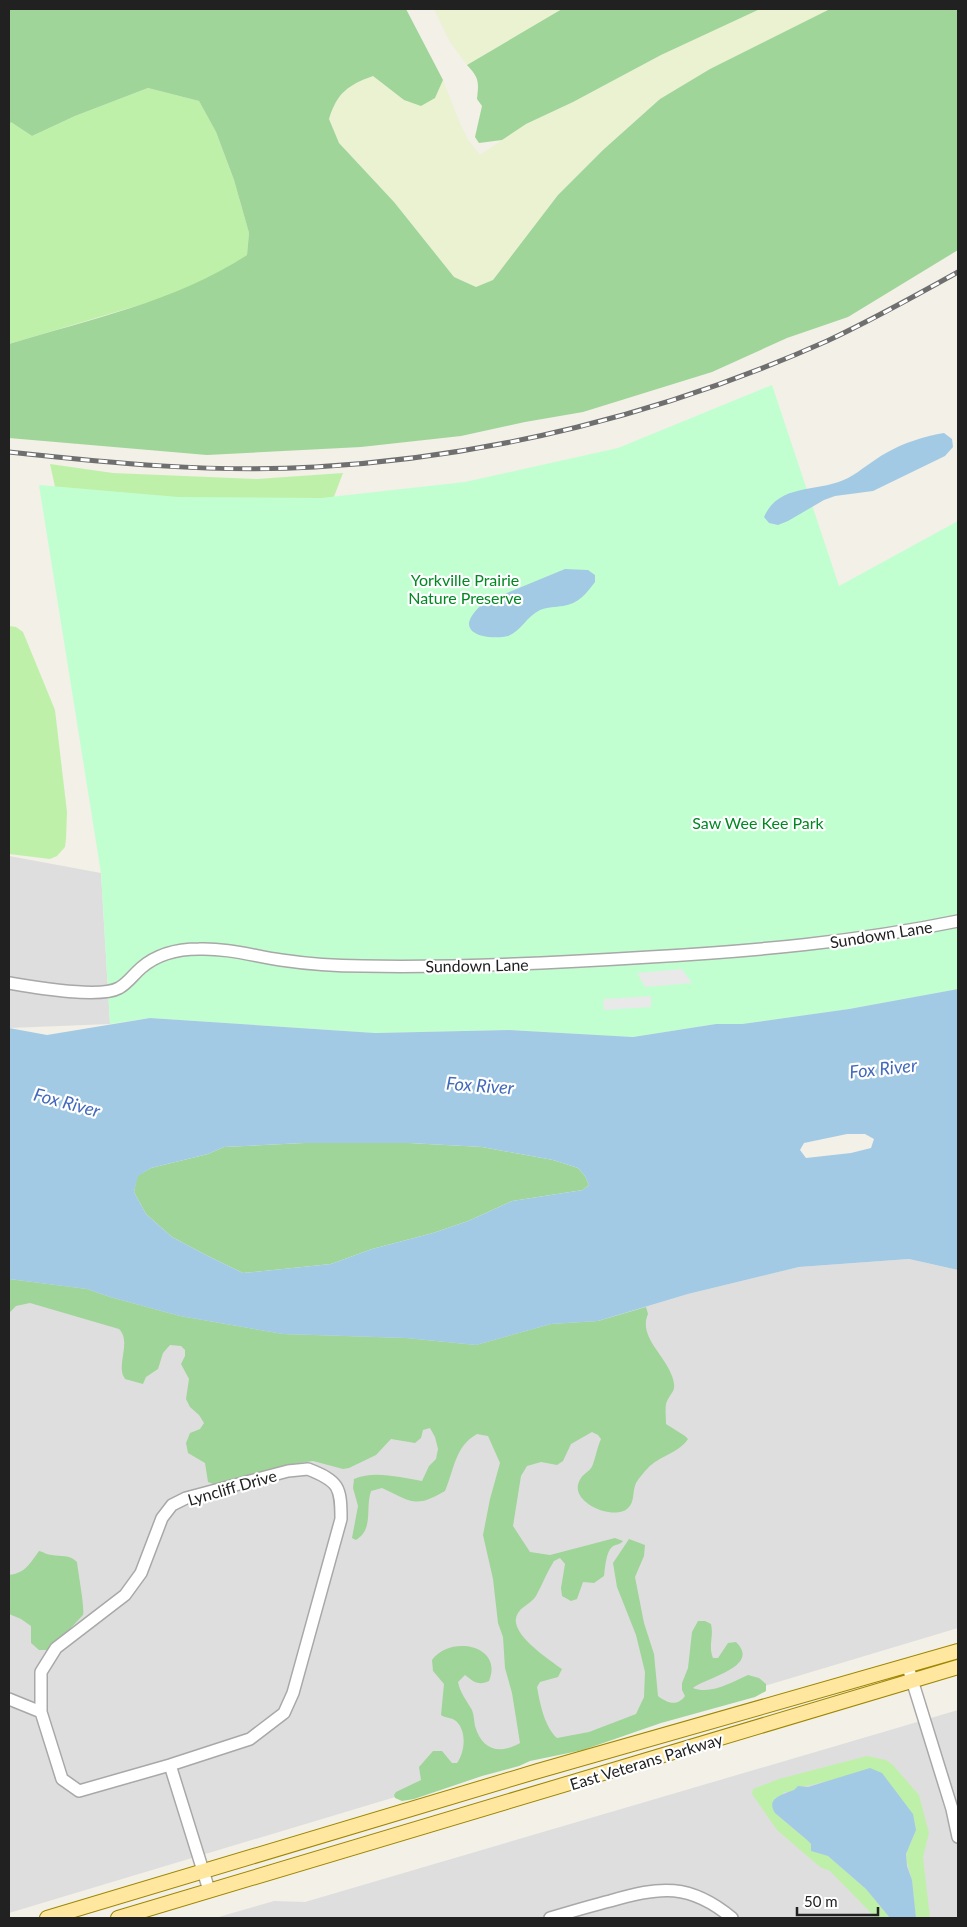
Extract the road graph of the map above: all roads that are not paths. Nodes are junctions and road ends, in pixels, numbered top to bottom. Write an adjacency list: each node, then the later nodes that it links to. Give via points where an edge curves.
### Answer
1 (958, 921): 2 (street, Sundown Lane, via 911,931 799,946 520,964 336,965 190,949 156,958 120,988 109,992)
2 (9, 983)
3 (958, 1651): 4 (main road, East Veterans Parkway)
4 (908, 1667): 6 (street); 11 (main road, East Veterans Parkway, via 799,1695)
5 (958, 1667): 6 (main road, East Veterans Parkway)
6 (913, 1681): 10 (street); 12 (main road, East Veterans Parkway)
7 (9, 1699): 8 (street)
8 (41, 1712): 9 (street, Lyncliff Drive, via 62,1778 79,1791); 9 (street, Lyncliff Drive, via 41,1672 56,1648 125,1596 141,1573 159,1525 172,1505 186,1498 288,1471 308,1469 325,1476 336,1485 341,1499 341,1519 293,1693 284,1713 250,1739)
9 (170, 1765): 11 (street)
10 (958, 1837)
11 (204, 1871): 12 (street); 13 (main road, East Veterans Parkway)
12 (209, 1890): 14 (main road, East Veterans Parkway)
13 (47, 1918)
14 (118, 1918)
15 (550, 1918): 16 (street, via 640,1892 665,1889 696,1896 718,1906)
16 (732, 1918)

